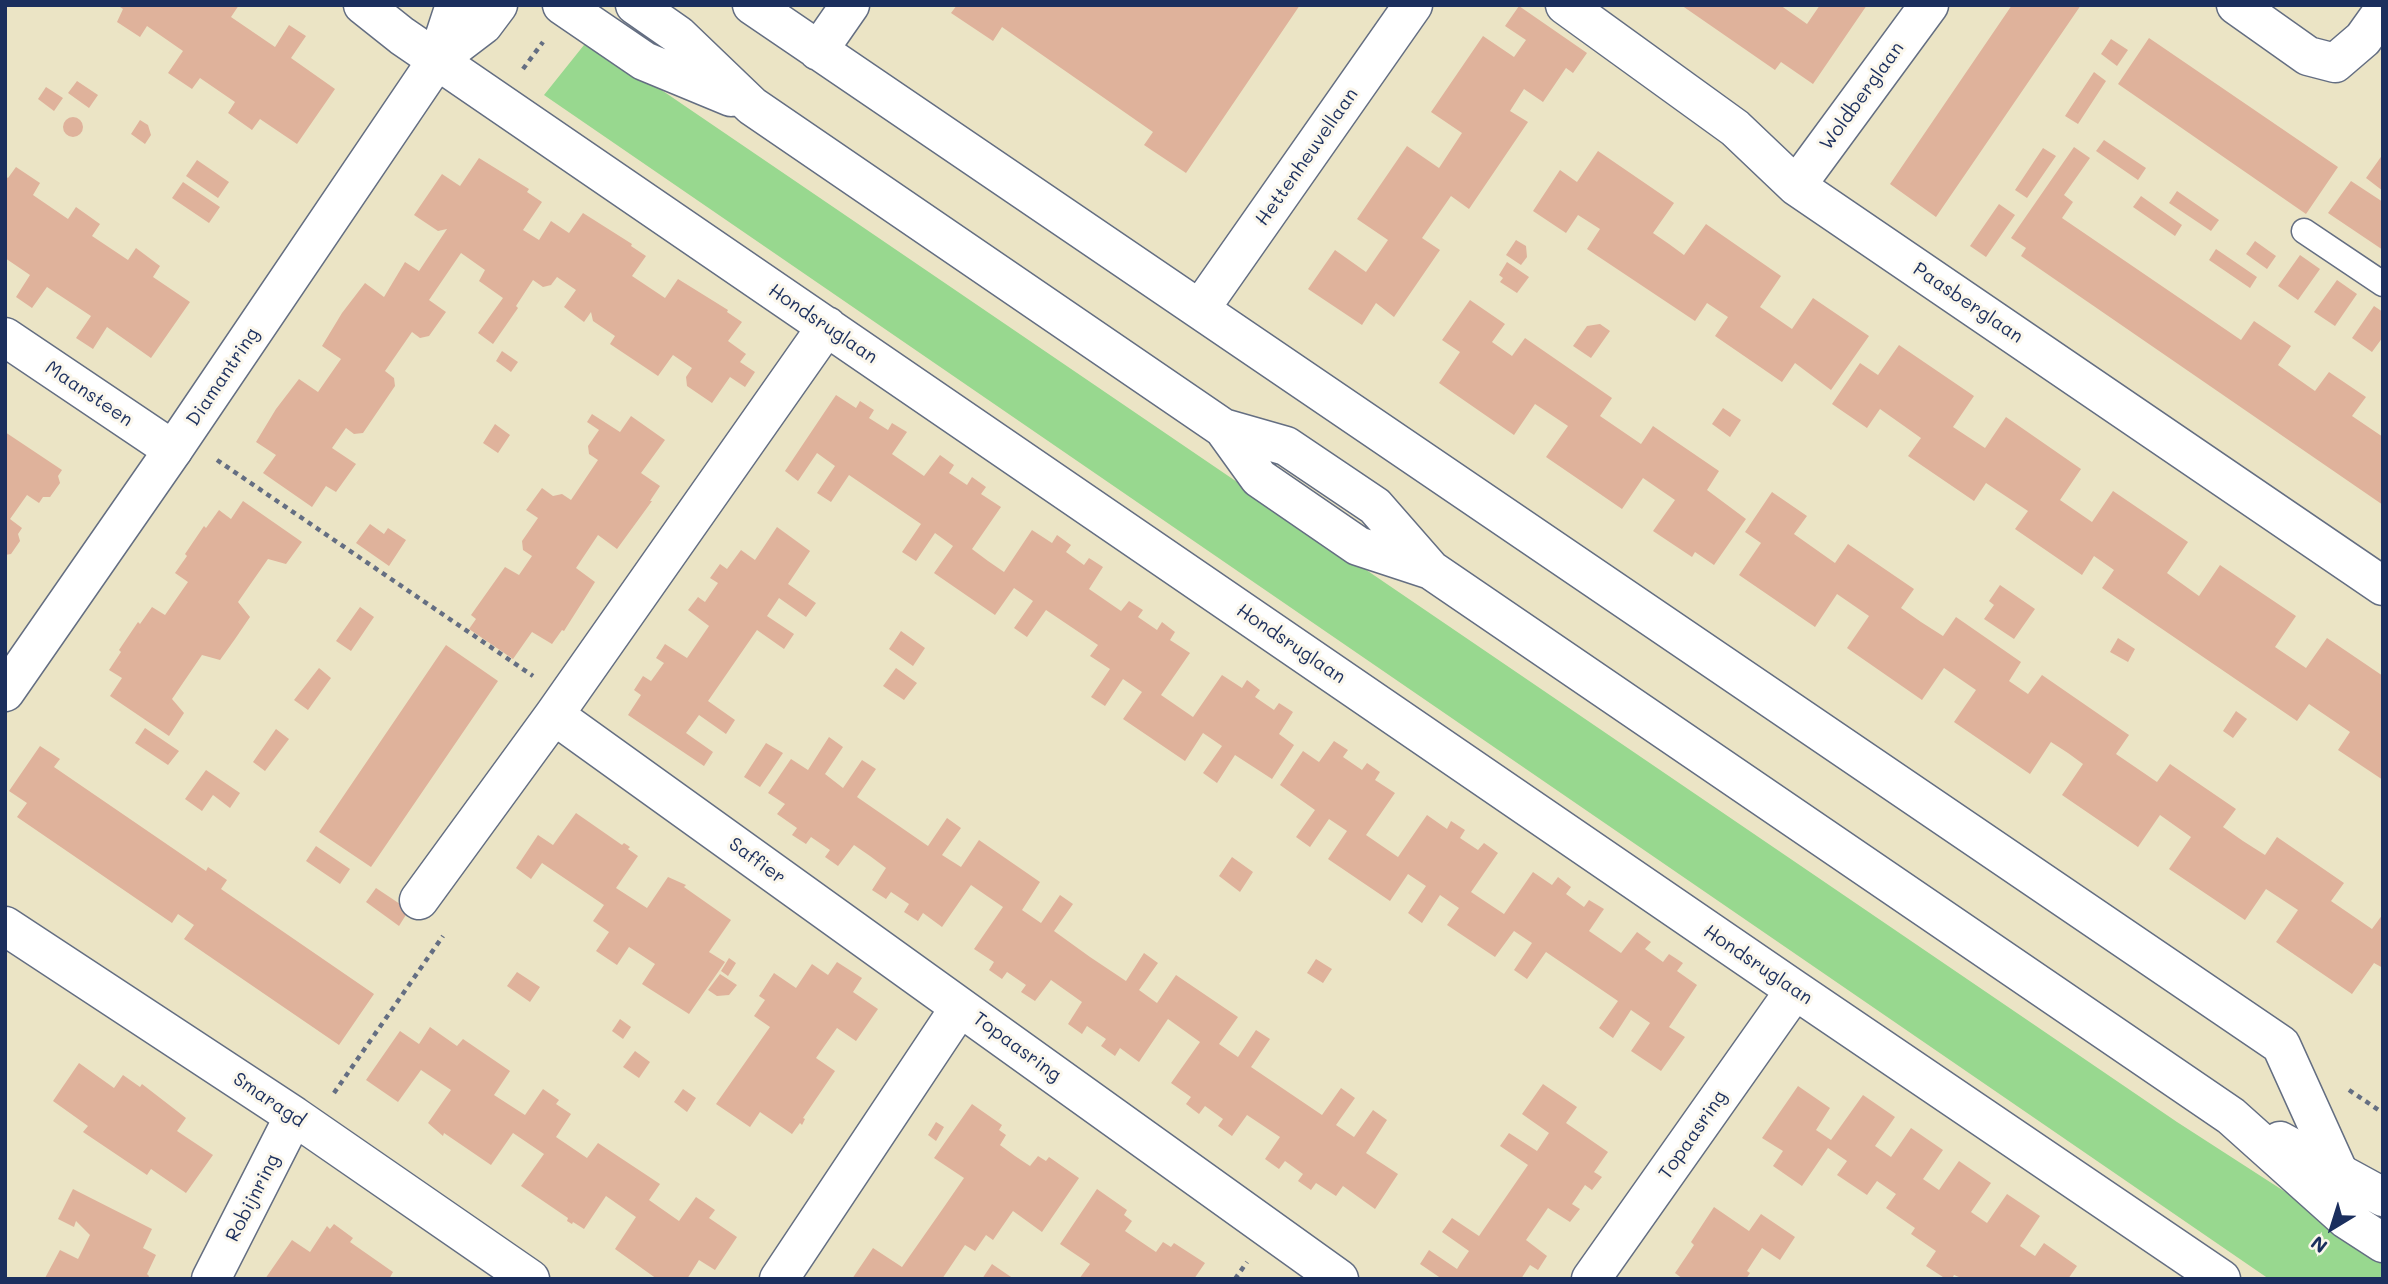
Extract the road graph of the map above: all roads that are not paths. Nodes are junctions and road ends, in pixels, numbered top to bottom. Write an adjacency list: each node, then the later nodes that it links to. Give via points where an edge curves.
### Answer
1 (363, 5): 14 (street, Hondsruglaan)
2 (455, 5): 14 (street, Diamantring)
3 (498, 5): 14 (street, Diamantring, via 483,25)
4 (562, 5): 15 (street, via 643,61)
5 (635, 5): 15 (street, via 678,35)
6 (752, 5): 13 (street)
7 (850, 5): 13 (street)
8 (1413, 5): 19 (street, Hettenheuvellaan)
9 (1565, 5): 16 (street, Paasberglaan, via 1735,128)
10 (1929, 5): 16 (street, Woldberglaan)
11 (2236, 5): 12 (street, via 2308,56 2335,63 2363,39)
12 (2383, 11)
13 (818, 51): 19 (street)
14 (437, 60): 20 (street, Hondsruglaan); 22 (street, Diamantring)
15 (752, 106): 31 (street, via 1223,428 1259,478 1358,546 1431,570)
16 (1796, 186): 23 (street, Paasberglaan)
17 (2304, 232): 18 (lane)
18 (2383, 284)
19 (1200, 309): 32 (street, via 2281,1045)
20 (827, 326): 25 (street); 28 (street, Hondsruglaan)
21 (5, 337): 22 (street, Maansteen)
22 (178, 444): 24 (street, Diamantring)
23 (2383, 586)
24 (5, 692)
25 (560, 707): 26 (street); 29 (street, Saffier)
26 (419, 900)
27 (5, 926): 30 (street, Smaragd)
28 (1795, 990): 39 (street, Topaasring); 40 (street, Hondsruglaan)
29 (960, 1007): 37 (street, Topaasring); 38 (street, Topaasring)
30 (295, 1116): 35 (street, Robijnring); 36 (street, Smaragd)
31 (2231, 1116): 32 (street); 34 (street, via 2346,1219)
32 (2338, 1171): 33 (street)
33 (2383, 1197)
34 (2383, 1243)
35 (211, 1279)
36 (530, 1279)
37 (779, 1279)
38 (1339, 1279)
39 (1591, 1279)
40 (2221, 1279)

